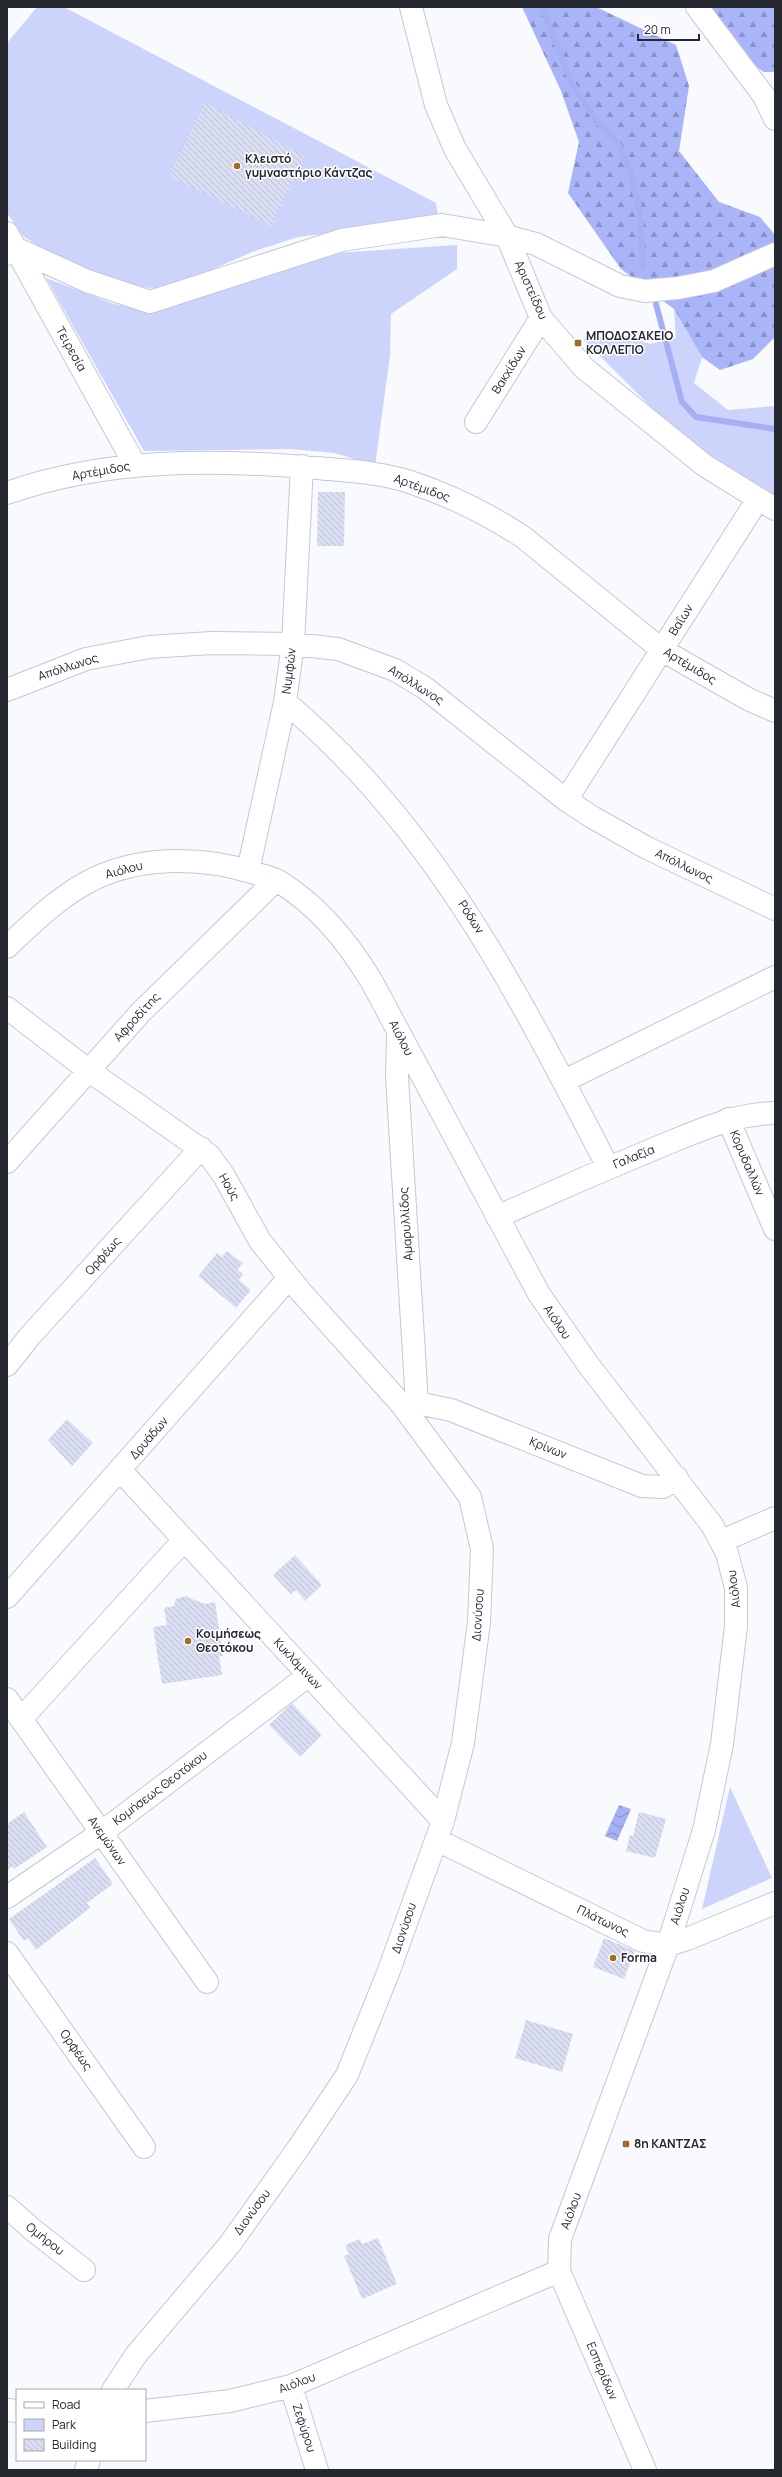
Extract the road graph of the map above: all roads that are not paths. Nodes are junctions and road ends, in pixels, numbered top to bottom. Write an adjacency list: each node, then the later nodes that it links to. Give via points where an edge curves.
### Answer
1 (411, 7): 4 (street, Αριστείδου, via 436,105 455,149)
2 (697, 7): 3 (street, via 764,96)
3 (775, 119)
4 (507, 236): 5 (street, via 442,226 342,240 150,302 87,281); 6 (street, via 536,244 620,286 645,291 678,288 714,280); 7 (street, Αριστείδου)
5 (10, 245): 9 (street, Tειρεσία)
6 (775, 254)
7 (541, 318): 8 (street, Βακχίδων); 12 (street, Αριστείδου, via 584,368 704,466)
8 (476, 422)
9 (135, 465): 10 (street, Αρτέμιδος, via 192,462); 11 (street, Αρτέμιδος, via 88,472)
10 (302, 466): 13 (street, Νυμφών); 14 (street, Αρτέμιδος, via 384,475 409,481 502,523 523,537)
11 (7, 493)
12 (766, 504): 14 (street, Βαΐων)
13 (293, 644): 15 (street, Απόλλωνος, via 211,643 149,647 86,659); 16 (street, Νυμφών); 18 (street, Απόλλωνος, via 338,649 395,670 460,714)
14 (662, 650): 17 (street, Αρτέμιδος, via 742,696); 18 (street, Βαΐων)
15 (7, 690)
16 (285, 702): 19 (street, Νυμφών); 27 (street, Ρόδων, via 348,761 432,859 488,943)
17 (775, 711)
18 (566, 800): 21 (street, Απόλλωνος, via 647,848)
19 (248, 871): 20 (street, Αιόλου); 22 (street, Αιόλου, via 212,863 176,861 114,872 90,880 76,889)
20 (276, 880): 25 (street, Αιόλου, via 313,907 344,940 372,982); 26 (street, Αφροδίτης, via 186,966)
21 (775, 909)
22 (7, 947)
23 (775, 977): 27 (street)
24 (7, 1008): 26 (street, Ηούς)
25 (398, 1034): 33 (street, Αιόλου); 37 (street, Αμαρυλλίδος, via 397,1077)
26 (88, 1070): 30 (street, Ηούς); 31 (street, Αφροδίτης)
27 (564, 1081): 32 (street, Ρόδων)
28 (775, 1113): 29 (street, Γαλαξία)
29 (728, 1119): 32 (street, Γαλαξία); 34 (street, Κορυδαλλών)
30 (201, 1148): 35 (street, Ηούς, via 224,1176 260,1241); 36 (street, Ορφέως, via 30,1336)
31 (7, 1162)
32 (608, 1167): 33 (street, Γαλαξία)
33 (497, 1217): 39 (street, Αιόλου, via 516,1255 558,1325)
34 (775, 1229)
35 (289, 1278): 37 (street, Ηούς); 38 (street, Δρυάδων)
36 (7, 1365)
37 (412, 1407): 39 (street, Κρίνων, via 451,1410 642,1486 663,1487); 47 (street, Διονύσου, via 470,1497 482,1549 479,1622 464,1735)
38 (120, 1470): 41 (street, Κυκλάμινων); 43 (street, Δρυάδων)
39 (677, 1478): 42 (street, Αιόλου)
40 (775, 1518): 42 (street)
41 (184, 1541): 44 (street, Κυκλάμινων); 46 (street)
42 (722, 1541): 51 (street, Αιόλου, via 733,1570 737,1606 722,1744 704,1830)
43 (7, 1597)
44 (309, 1675): 47 (street, Κυκλάμινων); 48 (street, Κομήσεως Θεοτόκου)
45 (7, 1699): 46 (street, Ανεμώνων)
46 (20, 1718): 48 (street, Ανεμώνων)
47 (440, 1831): 51 (street, Πλάτωνος, via 643,1941); 59 (street, Διονύσου, via 388,1973 340,2088 230,2244 136,2354)
48 (101, 1833): 49 (street, Κομήσεως Θεοτόκου); 53 (street, Ανεμώνων)
49 (7, 1897)
50 (775, 1903): 51 (street, Πλάτωνος)
51 (668, 1945): 57 (street, Αιόλου, via 560,2239)
52 (7, 1953): 54 (street, Ορφέως)
53 (207, 1982)
54 (144, 2147)
55 (7, 2207): 56 (street, Ομήρου)
56 (84, 2270)
57 (560, 2271): 58 (street, Αιόλου); 62 (street, Εσπερίδων)
58 (291, 2386): 60 (street, Αιόλου, via 230,2401); 61 (street, Ζεφύρου)
59 (114, 2389)
60 (146, 2411)
61 (317, 2470)
62 (645, 2470)

